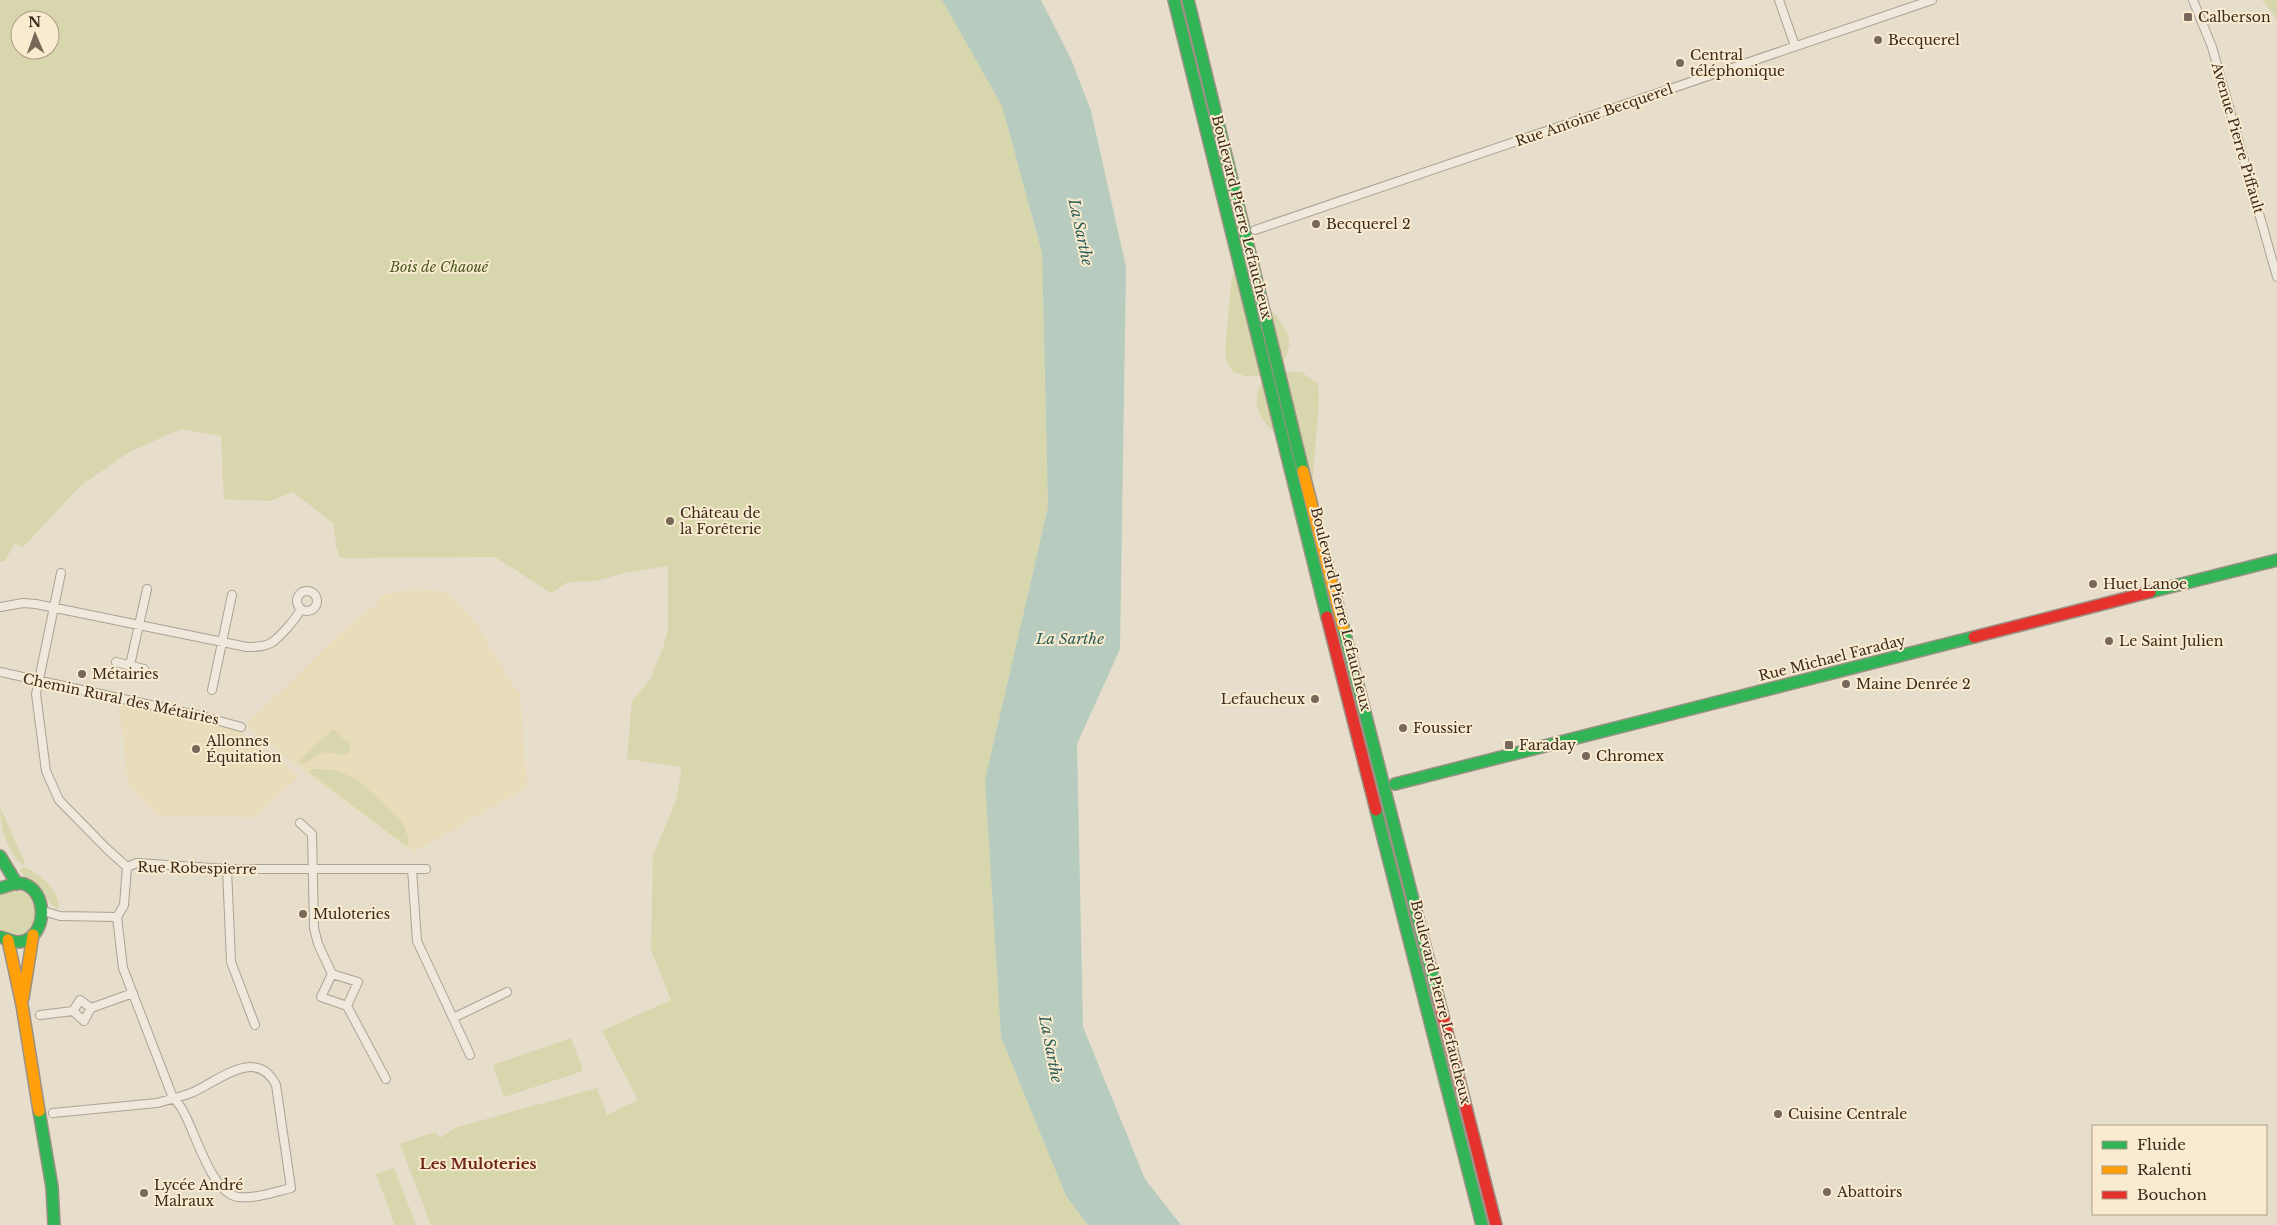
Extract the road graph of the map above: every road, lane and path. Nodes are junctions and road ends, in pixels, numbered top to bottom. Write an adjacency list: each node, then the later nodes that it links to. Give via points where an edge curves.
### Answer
1 (1174, 0): 10 (main road, Boulevard Pierre Lefaucheux)
2 (1188, 0): 9 (main road, Boulevard Pierre Lefaucheux)
3 (1779, 0): 6 (street)
4 (1932, 0): 6 (street, Rue Antoine Becquerel)
5 (2193, 0): 8 (street, Avenue Pierre Piffault, via 2212,47)
6 (1796, 46): 7 (street, Rue Antoine Becquerel)
7 (1256, 230)
8 (2277, 277)
9 (1278, 372): 10 (main road); 57 (main road, Boulevard Pierre Lefaucheux)
10 (1266, 376): 56 (main road, Boulevard Pierre Lefaucheux)
11 (2277, 560): 27 (main road, Rue Michael Faraday)
12 (61, 573): 16 (street, Rue Robespierre)
13 (147, 589): 18 (street)
14 (232, 596): 19 (street)
15 (0, 607): 16 (street, via 24,603)
16 (53, 607): 18 (street); 24 (street, Rue Robespierre)
17 (300, 610): 19 (street, via 297,618 271,643 247,647)
18 (138, 625): 19 (street); 21 (street)
19 (223, 642): 25 (street)
20 (116, 662): 21 (street)
21 (130, 666): 22 (street)
22 (144, 669)
23 (0, 672): 24 (street, Chemin Rural des Métairies)
24 (38, 681): 26 (street, Chemin Rural des Métairies, via 226,721); 30 (street, Rue Robespierre, via 36,694 46,771 54,791 84,826)
25 (212, 690)
26 (241, 727)
27 (1395, 784)
28 (300, 823): 32 (street, via 312,834)
29 (0, 856): 35 (main road)
30 (127, 867): 31 (street, Rue Robespierre, via 137,863); 38 (street, via 124,906)
31 (227, 869): 32 (street, Rue Robespierre); 50 (street, via 231,962)
32 (313, 869): 33 (street, Rue Robespierre); 41 (street, via 314,928)
33 (412, 869): 34 (street, Rue Robespierre); 49 (street, via 417,941)
34 (426, 869)
35 (17, 884): 36 (main road); 37 (main road, via 29,887 36,894)
36 (0, 888)
37 (43, 911): 38 (street, via 60,916); 39 (main road, via 42,922)
38 (117, 917): 43 (street, via 123,968)
39 (33, 934): 40 (main road, via 21,940); 44 (main road)
40 (4, 939): 44 (main road)
41 (332, 974): 45 (street, via 358,982); 45 (street, via 321,998)
42 (507, 992): 49 (street)
43 (133, 993): 46 (street); 53 (street)
44 (22, 1005): 55 (main road, via 52,1188)
45 (347, 1006): 52 (street)
46 (91, 1008): 47 (street, via 80,1000); 47 (street, via 84,1021)
47 (73, 1011): 48 (street)
48 (40, 1015)
49 (453, 1018): 51 (street)
50 (255, 1026)
51 (470, 1055)
52 (386, 1079)
53 (173, 1098): 53 (street, via 183,1110 208,1167 229,1192 236,1197 252,1196 291,1188 280,1100 269,1075 257,1069 235,1070 192,1093); 54 (street)
54 (53, 1113)
55 (54, 1225)
56 (1482, 1225)
57 (1496, 1225)

